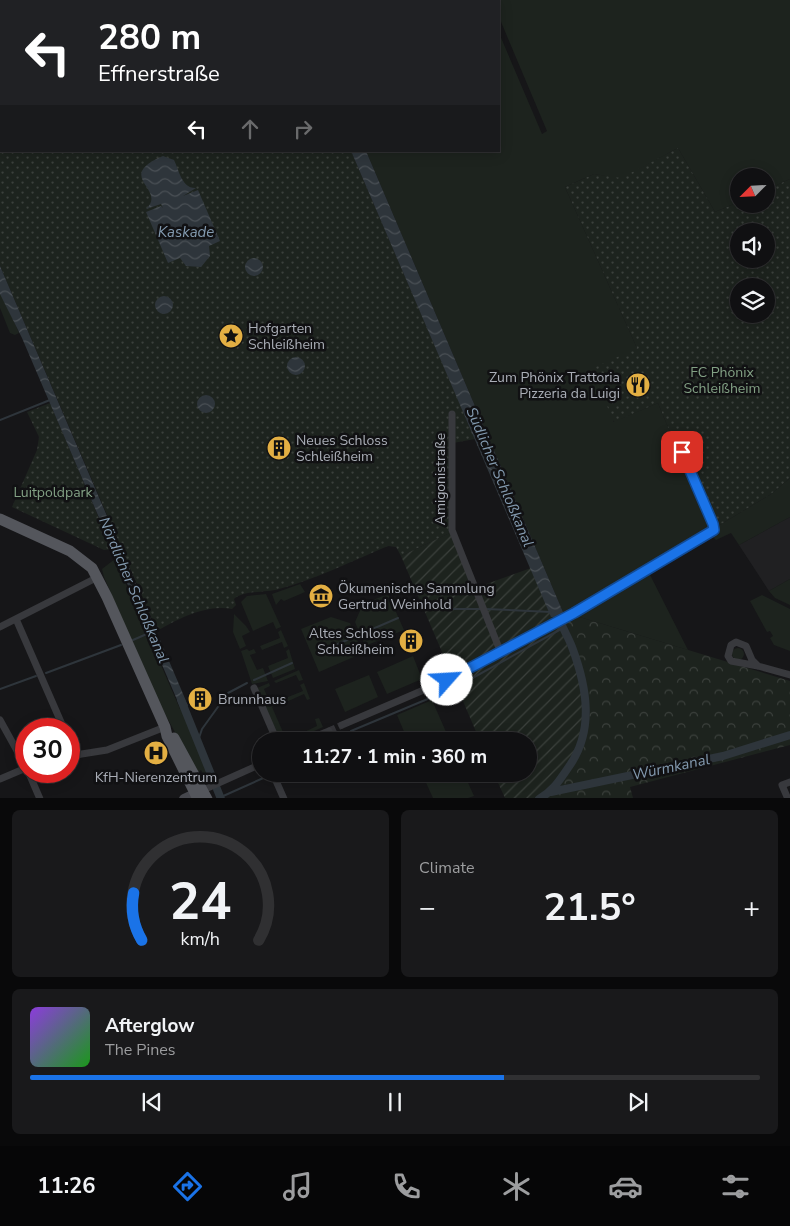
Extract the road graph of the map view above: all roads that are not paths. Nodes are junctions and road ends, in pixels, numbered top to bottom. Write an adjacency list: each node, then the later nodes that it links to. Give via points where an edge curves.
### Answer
1 (452, 414): 7 (street, Amigonistraße, via 452,530)
2 (682, 452): 7 (street, via 714,530)
3 (0, 519): 4 (main road, via 70,551 88,563)
4 (98, 577): 5 (street); 16 (main road)
5 (16, 619): 6 (street); 13 (street)
6 (0, 627)
7 (500, 653): 10 (street)
8 (758, 666): 8 (street, via 731,661 728,656 731,645 736,642 746,646); 9 (street)
9 (790, 675)
10 (447, 680)
11 (433, 686): 15 (street)
12 (254, 688): 17 (street)
13 (59, 718)
14 (0, 720): 18 (street)
15 (342, 725)
16 (165, 727): 19 (street, via 107,750); 26 (main road, via 167,736)
17 (273, 732)
18 (15, 747)
19 (80, 754)
20 (252, 768): 26 (street)
21 (15, 772): 22 (street)
22 (0, 779)
23 (277, 782): 29 (street)
24 (790, 782): 30 (street, via 782,785)
25 (33, 783): 27 (street)
26 (203, 793): 28 (main road)
27 (40, 798)
28 (184, 798)
29 (284, 798)
30 (788, 798)

